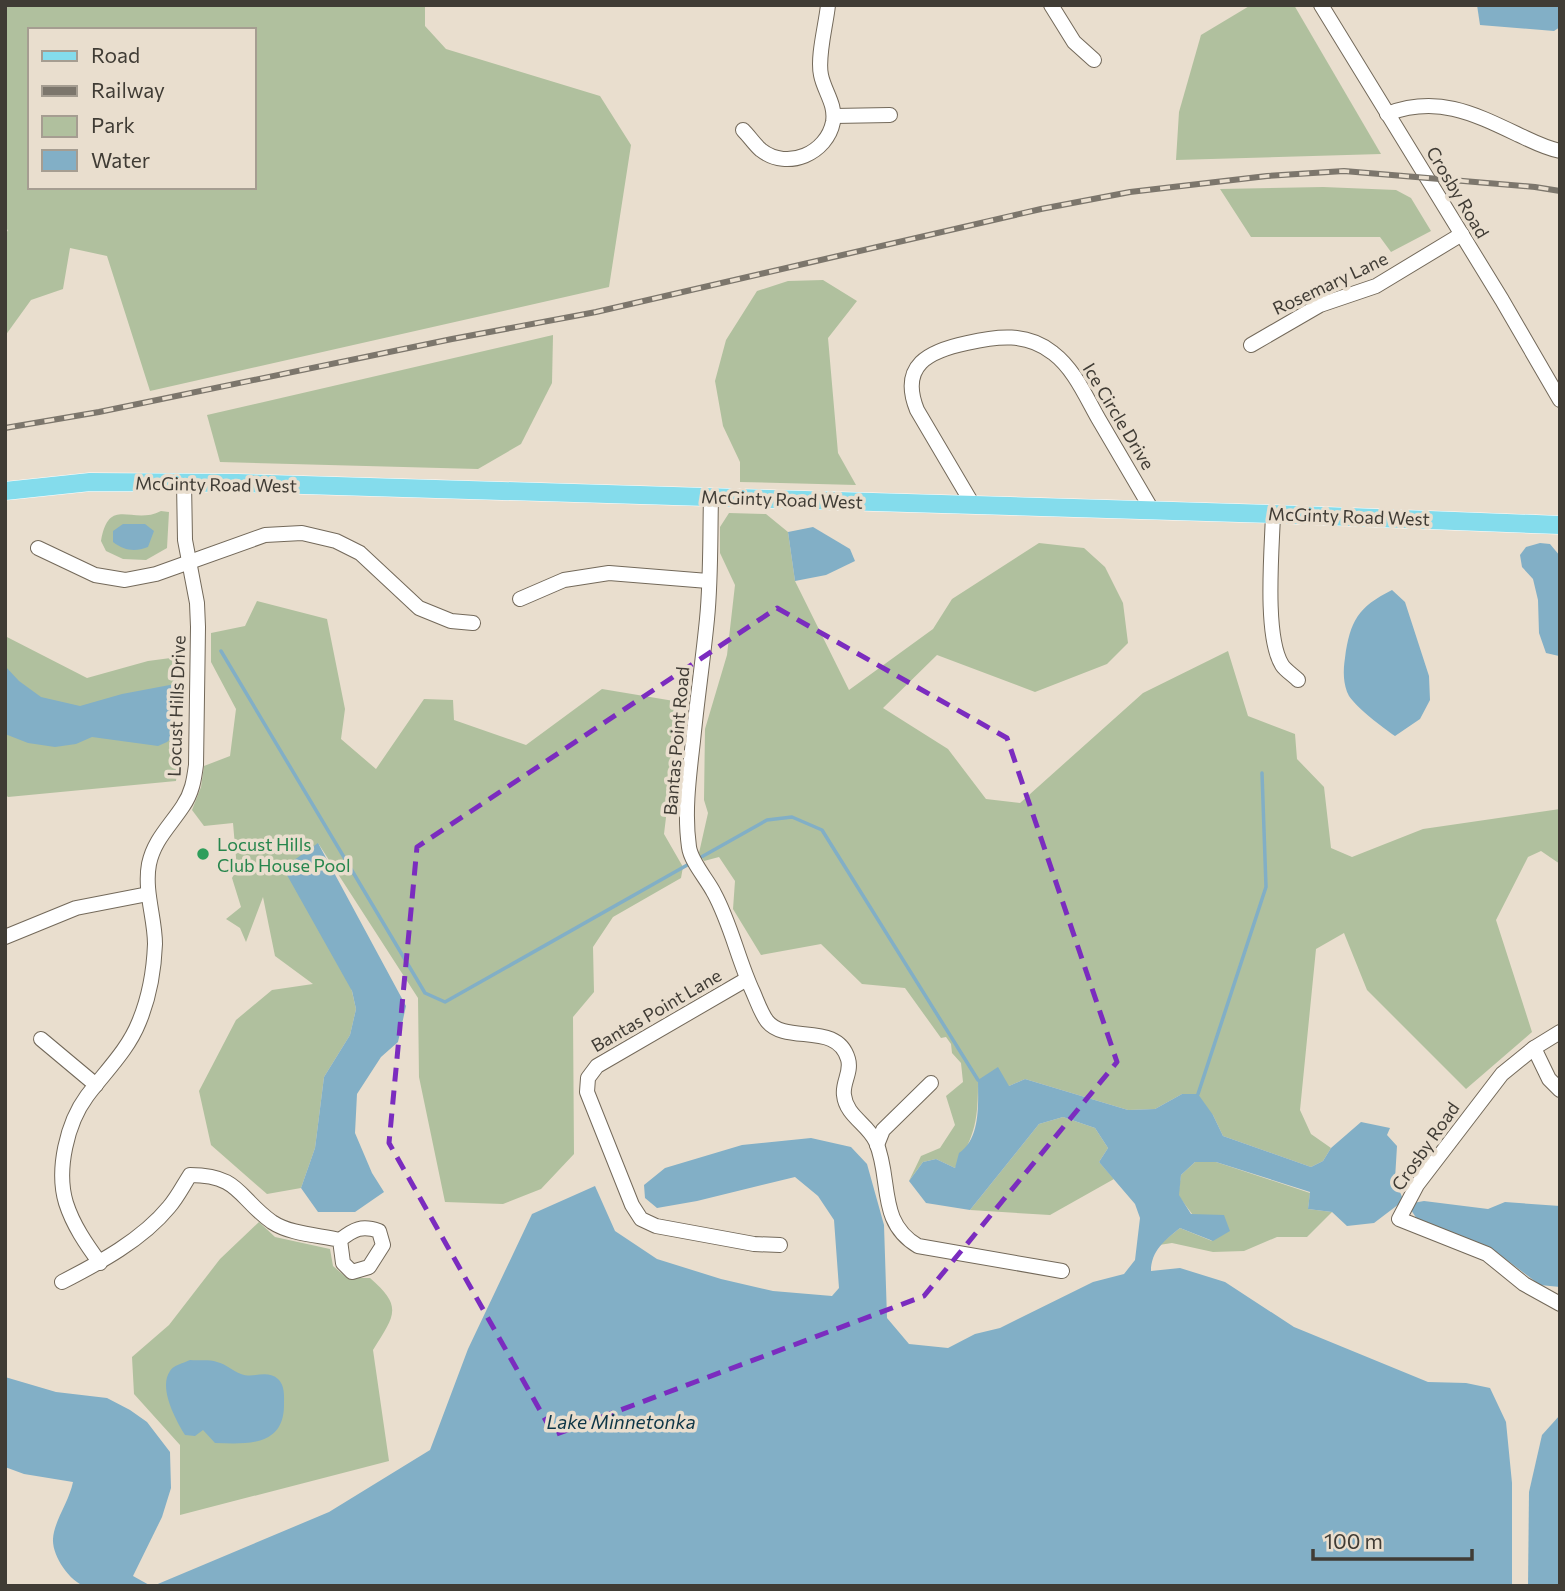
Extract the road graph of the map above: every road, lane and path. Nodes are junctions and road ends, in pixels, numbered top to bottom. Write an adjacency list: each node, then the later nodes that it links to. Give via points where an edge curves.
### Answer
1 (828, 5): 7 (street, via 820,73)
2 (1051, 5): 4 (street, via 1074,42)
3 (1321, 5): 5 (street, Crosby Road)
4 (1094, 60)
5 (1387, 114): 9 (street, via 1413,106 1460,110); 10 (street, Crosby Road)
6 (890, 115): 7 (street)
7 (834, 116): 8 (street, via 822,144 800,158 787,159 762,150)
8 (743, 130)
9 (1560, 151)
10 (1462, 234): 11 (street, Rosemary Lane, via 1376,286 1312,308); 12 (street, Crosby Road)
11 (1251, 345)
12 (1560, 400)
13 (184, 482): 14 (main road, McGinty Road West, via 90,482); 15 (main road, McGinty Road West); 21 (street, Locust Hills Drive)
14 (5, 491)
15 (711, 497): 16 (main road, McGinty Road West); 22 (street, Bantas Point Road)
16 (973, 505): 17 (main road, McGinty Road West); 17 (street, Ice Circle Drive, via 917,410 912,385 915,373 931,353 1002,337 1035,342 1064,362)
17 (1152, 510): 18 (main road, McGinty Road West)
18 (1273, 513): 19 (main road, McGinty Road West); 25 (street, via 1270,599 1275,646 1282,666)
19 (1560, 525)
20 (38, 548): 21 (street, via 95,575 125,580)
21 (190, 561): 24 (street, via 265,535 302,533 360,552 419,608 451,621); 26 (street, Locust Hills Drive, via 198,627 194,785 156,842 148,866)
22 (708, 581): 23 (street, via 609,573 564,580); 28 (street, Bantas Point Road, via 686,811 689,850 716,895)
23 (520, 599)
24 (473, 623)
25 (1298, 680)
26 (148, 894): 27 (street, via 76,908); 33 (street, Locust Hills Drive, via 155,943 151,982 139,1023)
27 (5, 937)
28 (747, 979): 35 (street, Bantas Point Road, via 767,1021 777,1029 829,1038 842,1046 849,1060 843,1093 846,1104); 37 (street, Bantas Point Lane, via 597,1066 588,1078 587,1091 621,1181 641,1219 656,1226)
29 (1560, 1032): 31 (street, Crosby Road)
30 (41, 1039): 33 (street)
31 (1534, 1048): 34 (street, via 1549,1079); 41 (street, Crosby Road, via 1502,1074 1399,1219 1487,1254 1524,1284)
32 (931, 1083): 35 (street, via 883,1130)
33 (96, 1085): 38 (street, Locust Hills Drive, via 69,1131 63,1161 65,1201 80,1235)
34 (1560, 1090)
35 (877, 1145): 39 (street, Bantas Point Road, via 890,1213 906,1239 918,1246)
36 (340, 1240): 38 (street, via 288,1230 227,1182 190,1175 169,1208)
37 (780, 1245)
38 (100, 1263): 40 (street)
39 (1062, 1271)
40 (62, 1282)
41 (1560, 1304)

